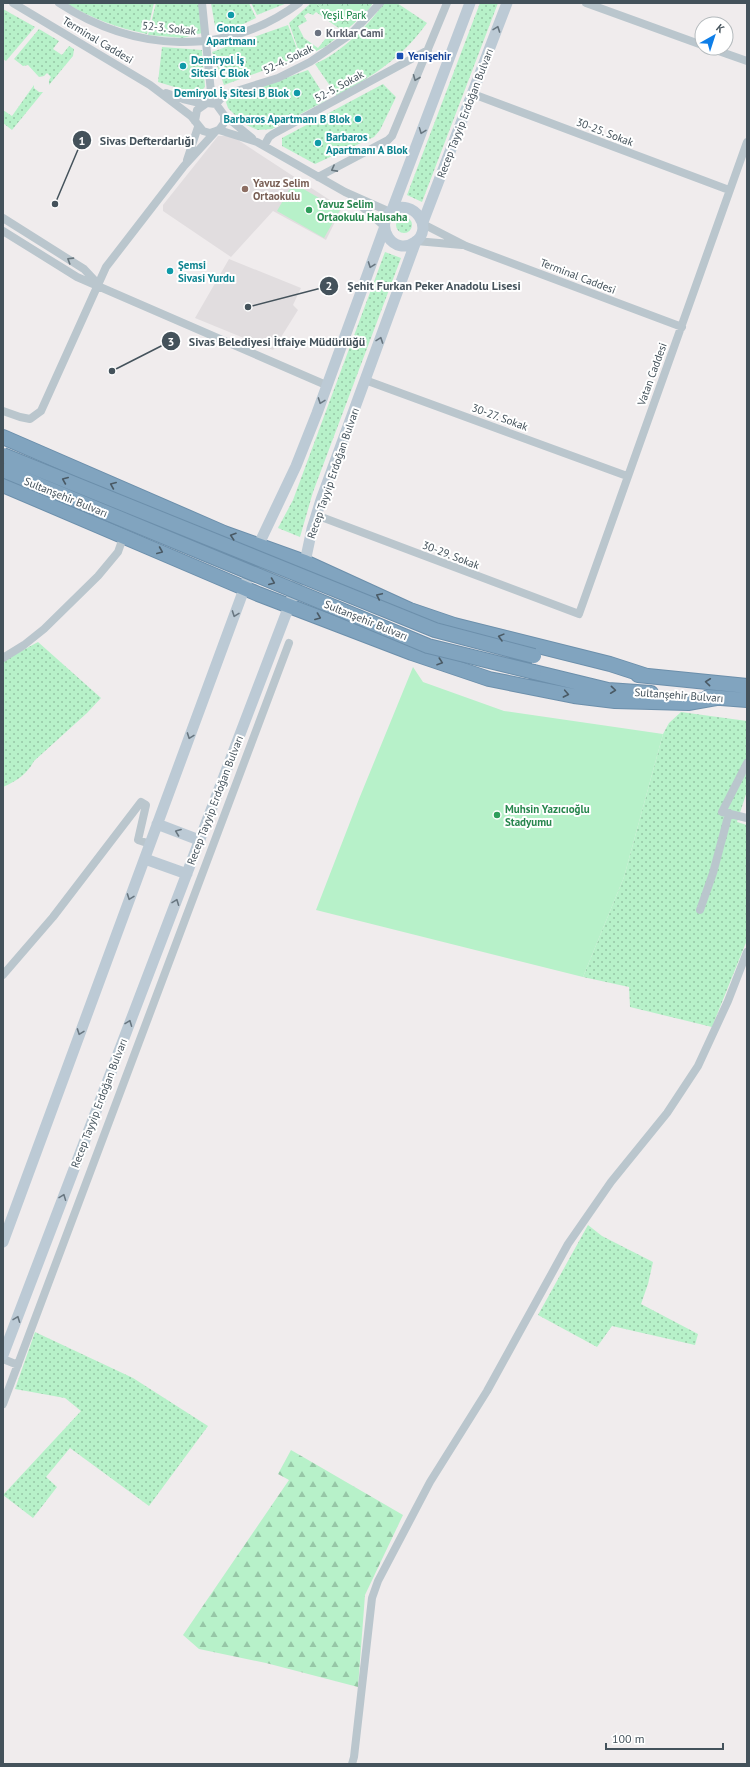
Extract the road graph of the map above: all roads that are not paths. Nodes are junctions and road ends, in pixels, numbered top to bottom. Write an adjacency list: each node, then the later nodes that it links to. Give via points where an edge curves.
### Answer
1 (13, 3): 15 (street, Terminal Caddesi)
2 (59, 3): 10 (street, 52-3. Sokak, via 97,23 127,34 159,40)
3 (202, 3): 10 (street)
4 (299, 3): 10 (street, 52-3. Sokak, via 252,29)
5 (380, 3): 17 (street, 52-4. Sokak, via 351,34 315,59 278,78 224,95)
6 (447, 3): 12 (street)
7 (470, 3): 27 (street, one-way to 27)
8 (507, 3): 16 (street, Recep Tayyip Erdoğan Bulvarı, one-way to 8)
9 (586, 3): 11 (street)
10 (207, 42): 17 (street)
11 (694, 42)
12 (428, 50): 22 (street, 52-5. Sokak, via 273,134); 24 (street, one-way to 24, via 392,136)
13 (733, 56): 14 (street)
14 (747, 61)
15 (150, 85): 17 (street, Terminal Caddesi, via 183,99); 19 (street, Terminal Caddesi)
16 (473, 94): 25 (street, 30-25. Sokak); 29 (street, Recep Tayyip Erdoğan Bulvarı)
17 (210, 104): 18 (street, Terminal Caddesi); 19 (street, via 197,110)
18 (224, 115): 20 (street, via 224,123); 22 (street, Terminal Caddesi)
19 (197, 124): 20 (street, Terminal Caddesi, via 206,132); 23 (street)
20 (217, 131): 22 (street, Terminal Caddesi); 23 (street)
21 (747, 142): 25 (street, Vatan Caddesi)
22 (261, 144): 24 (street, Terminal Caddesi)
23 (184, 166): 34 (street, via 106,267)
24 (318, 177): 26 (street, Terminal Caddesi)
25 (729, 190): 35 (street, Vatan Caddesi)
26 (346, 192): 27 (street, Terminal Caddesi); 30 (street, Terminal Caddesi)
27 (391, 211): 29 (street, via 401,207 410,208 418,213); 30 (street, via 385,220)
28 (3, 218): 34 (street, one-way to 28, via 84,268)
29 (423, 223): 32 (street, via 422,233); 33 (street, Terminal Caddesi)
30 (384, 228): 32 (street, via 389,240 397,245 408,245); 37 (street, one-way to 37)
31 (3, 231): 34 (street, via 77,277)
32 (416, 241): 33 (street, Terminal Caddesi); 36 (street, Recep Tayyip Erdoğan Bulvarı, one-way to 32)
33 (466, 246): 35 (street, Terminal Caddesi)
34 (99, 285): 37 (street); 38 (street, via 41,411 30,419)
35 (682, 327): 42 (street, Vatan Caddesi)
36 (365, 380): 42 (street, 30-27. Sokak); 44 (street, Recep Tayyip Erdoğan Bulvarı)
37 (326, 385): 46 (street, one-way to 46, via 296,466)
38 (3, 410)
39 (3, 438): 46 (highway, one-way to 39, via 224,533)
40 (3, 455): 53 (highway, Sultanşehir Bulvarı, one-way to 40, bridge, via 610,672 534,656 435,630)
41 (3, 470): 55 (highway, Sultanşehir Bulvarı, one-way to 55, bridge, via 428,646 608,690)
42 (626, 476): 50 (street, Vatan Caddesi)
43 (3, 485): 45 (highway)
44 (316, 515): 47 (street, Recep Tayyip Erdoğan Bulvarı); 50 (street, 30-29. Sokak)
45 (124, 535): 48 (highway, one-way to 48); 52 (street, via 118,552 98,576 44,628)
46 (259, 544): 47 (highway); 48 (street)
47 (305, 562): 49 (street, Recep Tayyip Erdoğan Bulvarı); 53 (highway, one-way to 47, via 610,664 454,625 410,610)
48 (244, 587): 49 (highway); 60 (street, one-way to 60)
49 (289, 606): 55 (highway, one-way to 55, via 488,679 574,696 615,701 688,703); 61 (street, Recep Tayyip Erdoğan Bulvarı)
50 (579, 614)
51 (289, 643): 65 (street)
52 (3, 658)
53 (647, 676): 54 (highway, Sultanşehir Bulvarı, one-way to 53)
54 (747, 686)
55 (716, 698): 56 (highway, Sultanşehir Bulvarı)
56 (747, 700)
57 (747, 763): 58 (street, via 722,812)
58 (729, 813): 59 (street); 67 (street, via 713,874)
59 (747, 818)
60 (157, 824): 61 (street, one-way to 60); 62 (street)
61 (200, 840): 63 (street, Recep Tayyip Erdoğan Bulvarı)
62 (150, 844): 64 (street); 69 (street, via 138,840 146,806 141,802 53,917)
63 (192, 858): 65 (street); 66 (street, Recep Tayyip Erdoğan Bulvarı)
64 (144, 859): 66 (street); 70 (street, one-way to 70)
65 (206, 865): 74 (street)
66 (187, 874): 71 (street, Recep Tayyip Erdoğan Bulvarı, one-way to 66)
67 (700, 910)
68 (747, 952): 76 (street, via 698,1066 667,1113 611,1182 568,1244 487,1391 430,1482 378,1581 372,1598)
69 (3, 975)
70 (3, 1242)
71 (6, 1338): 72 (street, Recep Tayyip Erdoğan Bulvarı)
72 (3, 1355)
73 (3, 1359): 74 (street)
74 (18, 1365): 75 (street)
75 (3, 1404)
76 (352, 1764)

